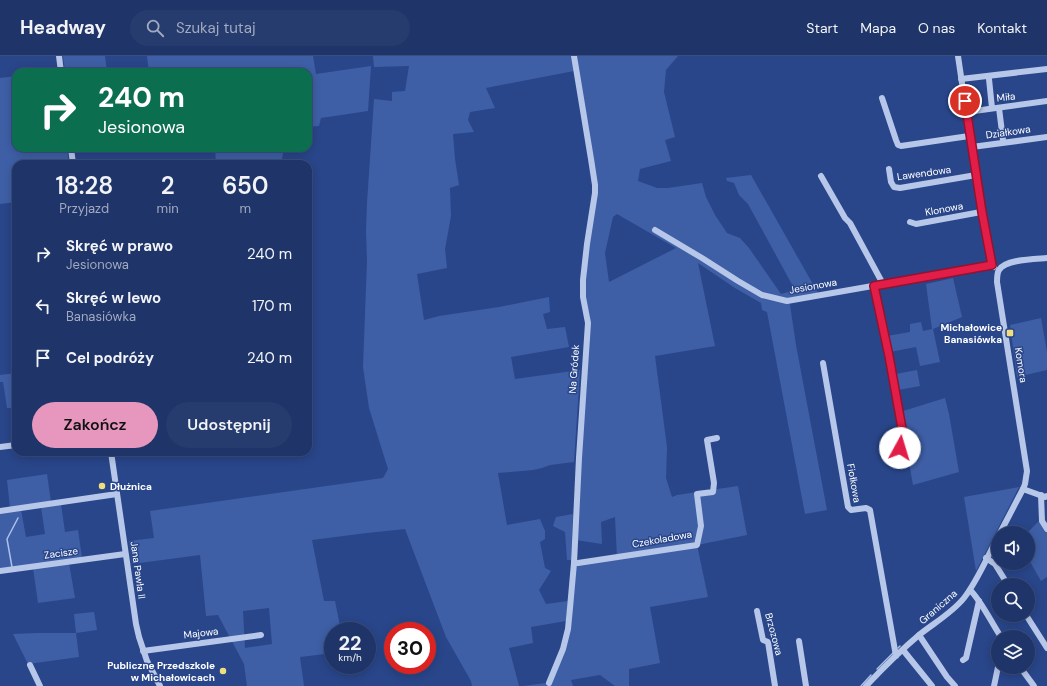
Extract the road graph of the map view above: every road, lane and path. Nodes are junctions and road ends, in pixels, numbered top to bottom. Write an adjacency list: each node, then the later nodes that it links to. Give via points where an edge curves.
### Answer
1 (59, 56): 4 (street)
2 (574, 56): 42 (street, Na Gródek, via 595,185 583,280 588,323)
3 (958, 56): 6 (street)
4 (60, 68)
5 (1047, 69): 6 (street)
6 (961, 79): 11 (street)
7 (989, 79): 10 (street)
8 (882, 98): 12 (street, via 896,140 901,146)
9 (1047, 101): 10 (street, Miła)
10 (996, 108): 11 (street, Miła); 14 (street)
11 (967, 112): 12 (street)
12 (969, 136): 15 (street)
13 (1047, 137): 15 (street, Działkowa)
14 (1003, 140)
15 (972, 147): 17 (street)
16 (889, 169): 17 (street, Lawendowa, via 891,182 894,187 900,188)
17 (976, 175): 19 (street)
18 (821, 176): 25 (street)
19 (982, 212): 20 (street, Klonowa, via 916,224); 23 (street)
20 (910, 222)
21 (655, 230): 26 (street, Jesionowa, via 762,295 787,301)
22 (1047, 258): 24 (street, via 1008,263)
23 (992, 265): 24 (street); 25 (street, Jesionowa)
24 (999, 270): 33 (street, Komora, via 997,282 1027,465)
25 (884, 284): 26 (street, Jesionowa)
26 (874, 286): 31 (street, via 903,434)
27 (823, 363): 56 (street, Fiołkowa, via 848,507 851,510 870,510)
28 (717, 438): 42 (street, Czekoladowa, via 707,440 714,483 713,492 697,494 701,526 697,545)
29 (12, 446): 30 (street)
30 (0, 447)
31 (900, 448)
32 (112, 456): 34 (street, Jana Pawła II)
33 (1023, 490): 35 (street); 37 (street, Komora)
34 (117, 494): 36 (street); 40 (street, Jana Pawła II)
35 (1044, 496): 38 (street, via 1042,521)
36 (0, 511)
37 (1004, 526)
38 (1047, 529)
39 (991, 549): 41 (street, Graniczna)
40 (125, 554): 43 (street, Zacisze); 55 (street, Jana Pawła II)
41 (986, 558): 44 (street, via 995,564); 45 (street, Graniczna)
42 (574, 562): 61 (street, Na Gródek, via 568,629)
43 (0, 571)
44 (1004, 578)
45 (970, 590): 46 (street); 51 (street, Graniczna, via 952,610)
46 (979, 601): 49 (street); 57 (street, via 966,658)
47 (758, 611): 65 (street, Brzozowa, via 763,640 768,642)
48 (1030, 622): 53 (street)
49 (997, 630)
50 (261, 635): 55 (street, Majowa)
51 (919, 635): 54 (street, Graniczna); 69 (street)
52 (799, 641): 66 (street)
53 (1047, 648)
54 (903, 650): 56 (street, Graniczna); 68 (street)
55 (143, 651): 64 (street, Jana Pawła II)
56 (896, 656): 67 (street, Graniczna)
57 (963, 660)
58 (30, 665): 63 (street)
59 (997, 674): 70 (street)
60 (1025, 674): 62 (street)
61 (549, 683)
62 (1032, 685)
63 (40, 686)
64 (160, 686)
65 (775, 686)
66 (806, 686)
67 (866, 686)
68 (932, 686)
69 (955, 686)
70 (994, 686)

